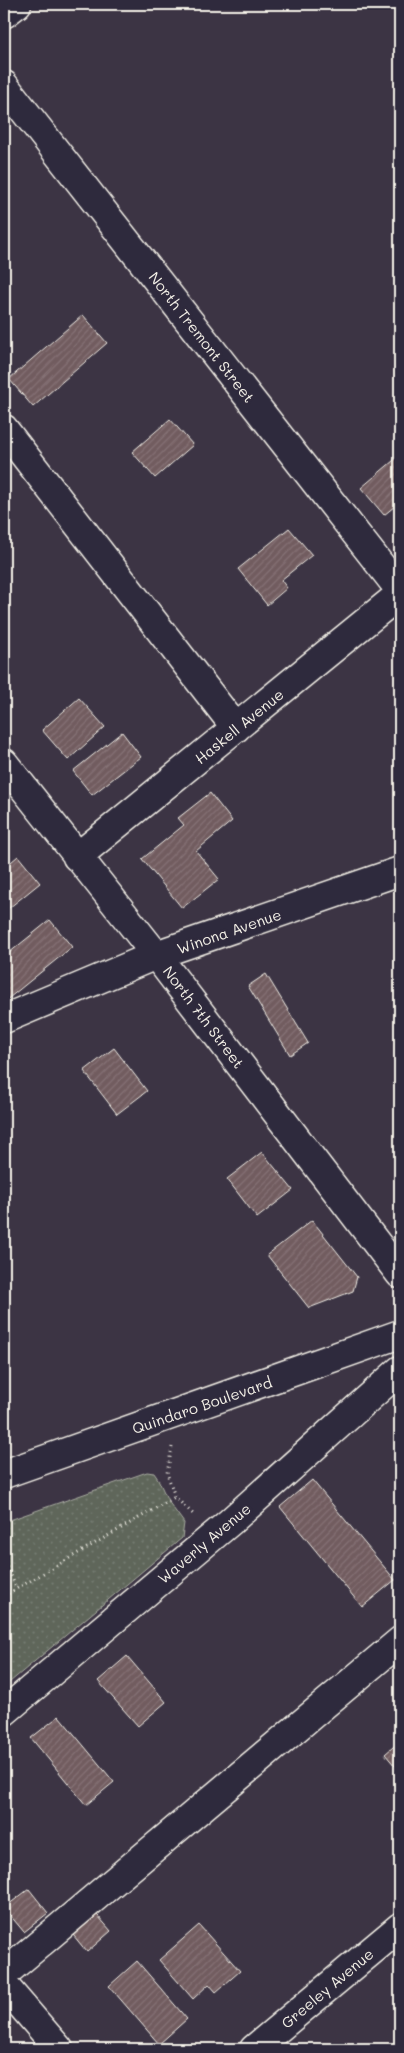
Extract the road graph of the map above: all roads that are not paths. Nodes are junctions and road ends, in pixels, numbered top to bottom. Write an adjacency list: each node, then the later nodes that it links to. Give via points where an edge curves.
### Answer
1 (17, 4): 2 (street)
2 (4, 14)
3 (4, 84): 5 (street, North Tremont Street)
4 (4, 429): 7 (street)
5 (400, 590)
6 (400, 594): 7 (street, Haskell Avenue)
7 (236, 728): 9 (street, Haskell Avenue)
8 (4, 763): 9 (street, North 7th Street)
9 (77, 857): 11 (street, North 7th Street)
10 (400, 871): 11 (street, Winona Avenue)
11 (156, 955): 12 (street, Winona Avenue); 13 (street, North 7th Street)
12 (4, 1019)
13 (400, 1274)
14 (400, 1334): 16 (street, Quindaro Boulevard)
15 (400, 1370): 18 (street, Waverly Avenue, via 230,1522)
16 (4, 1474)
17 (400, 1641): 20 (street)
18 (4, 1712)
19 (400, 1927): 23 (street, Greeley Avenue)
20 (4, 1974)
21 (4, 1985): 22 (street)
22 (59, 2049)
23 (254, 2049)

